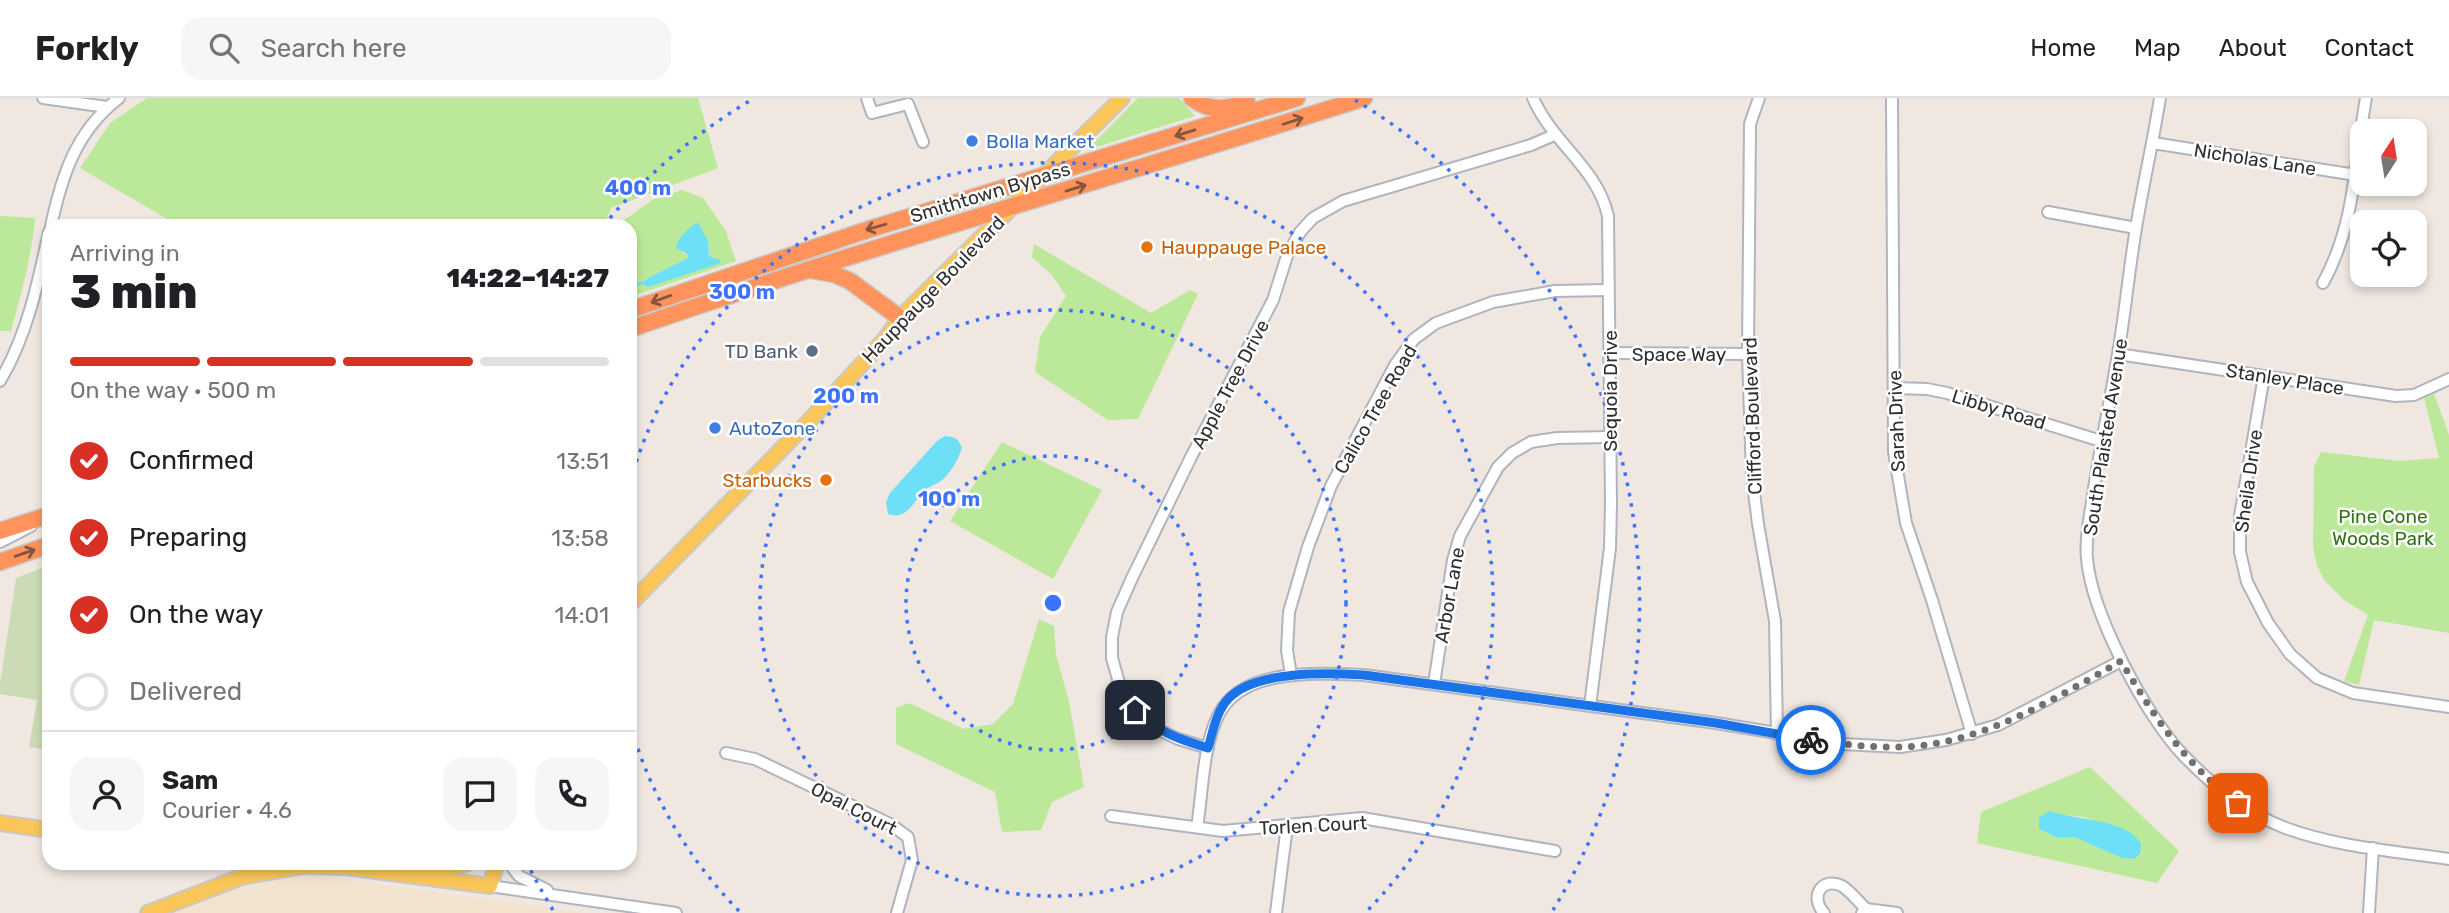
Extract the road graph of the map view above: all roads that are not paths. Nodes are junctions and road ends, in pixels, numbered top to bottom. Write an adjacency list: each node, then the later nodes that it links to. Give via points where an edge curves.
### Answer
1 (43, 98): 14 (street)
2 (119, 98): 14 (street)
3 (867, 98): 17 (street, via 872,113 908,104)
4 (1122, 98): 19 (main road, Hauppauge Boulevard)
5 (1192, 98): 6 (highway, via 1216,110)
6 (1263, 98)
7 (1297, 98): 19 (highway, Smithtown Bypass, one-way to 19)
8 (1364, 98): 22 (highway, Smithtown Bypass, one-way to 8)
9 (1534, 98): 16 (street, Sequoia Drive)
10 (1759, 98): 36 (street, Clifford Boulevard, via 1750,124)
11 (1892, 98): 41 (street, Sarah Drive)
12 (2160, 98): 18 (street, South Plaisted Avenue)
13 (2366, 98): 15 (street)
14 (107, 107): 24 (street, via 68,162)
15 (2363, 119)
16 (1554, 135): 29 (street, Sequoia Drive, via 1605,200); 58 (street, Apple Tree Drive, via 1343,201 1313,218 1300,232 1273,300 1132,578 1112,637 1112,658 1135,710 1153,727)
17 (923, 142)
18 (2153, 143): 20 (street, Nicholas Lane); 25 (street, South Plaisted Avenue)
19 (1046, 174): 22 (main road, Hauppauge Boulevard); 32 (highway, Smithtown Bypass, one-way to 32)
20 (2350, 174)
21 (2352, 196): 28 (street, via 2336,258)
22 (1011, 208): 27 (highway, Smithtown Bypass); 33 (main road, Hauppauge Boulevard)
23 (2048, 212): 25 (street)
24 (53, 219)
25 (2136, 228): 37 (street, South Plaisted Avenue)
26 (42, 264): 30 (street)
27 (807, 269): 33 (highway, via 850,281); 34 (highway, Smithtown Bypass)
28 (2323, 283)
29 (1608, 290): 35 (street, Sequoia Drive); 52 (street, Calico Tree Road, via 1555,291 1493,302 1436,323 1414,339 1395,365 1331,486 1308,547 1289,612)
30 (36, 292): 31 (street); 40 (street)
31 (42, 293)
32 (637, 308)
33 (900, 318): 50 (main road, Hauppauge Boulevard, via 811,419)
34 (637, 327)
35 (1610, 353): 36 (street, Space Way); 42 (street, Sequoia Drive)
36 (1748, 354): 56 (street, Clifford Boulevard, via 1752,476 1775,621)
37 (2118, 354): 38 (street, Stanley Place); 43 (street, South Plaisted Avenue)
38 (2264, 376): 39 (street, Stanley Place, via 2396,396 2414,395); 55 (street, Sheila Drive, via 2240,516 2240,552 2247,582 2268,623 2290,654 2318,678 2353,693)
39 (2449, 379)
40 (0, 381)
41 (1895, 388): 43 (street, Libby Road, via 1947,393); 57 (street, Sarah Drive, via 1894,452 1906,523)
42 (1610, 437): 53 (street, Arbor Lane, via 1531,442 1498,467 1460,536); 54 (street, Sequoia Drive, via 1610,548)
43 (2101, 442): 51 (street, South Plaisted Avenue, via 2087,559 2104,622)
44 (42, 517): 46 (highway)
45 (42, 519): 47 (street)
46 (0, 531)
47 (0, 542)
48 (42, 547): 49 (highway, one-way to 48)
49 (0, 562)
50 (637, 597)
51 (2121, 661): 57 (street); 65 (street, South Plaisted Avenue, via 2183,755 2224,793 2282,827)
52 (1291, 675): 53 (street, via 1364,675); 58 (street, via 1257,683 1228,699)
53 (1434, 684): 54 (street)
54 (1590, 706): 56 (street)
55 (2449, 707)
56 (1777, 734): 57 (street, via 1900,747)
57 (1972, 734)
58 (1208, 748): 63 (street)
59 (726, 753): 82 (street, Opal Court, via 755,759 908,837 912,860)
60 (1111, 816): 63 (street, Torlen Court)
61 (0, 823): 64 (main road)
62 (1287, 826): 63 (street, Torlen Court, via 1223,831); 66 (street, Torlen Court, via 1362,818); 83 (street)
63 (1197, 827)
64 (42, 829)
65 (2373, 848): 67 (street, South Plaisted Avenue); 86 (street)
66 (1555, 851)
67 (2449, 859)
68 (243, 870): 79 (main road)
69 (366, 870): 73 (main road)
70 (440, 870): 73 (main road)
71 (495, 870): 74 (main road)
72 (514, 870): 75 (street)
73 (412, 877): 74 (main road)
74 (490, 886): 75 (street)
75 (559, 895): 76 (street)
76 (592, 900): 77 (street); 80 (street)
77 (652, 911): 81 (street)
78 (1864, 911): 84 (street, via 1842,886 1830,884 1816,897); 85 (street)
79 (148, 913)
80 (619, 913)
81 (676, 913)
82 (897, 913)
83 (1276, 913)
84 (1824, 913)
85 (1897, 913)
86 (2369, 913)

